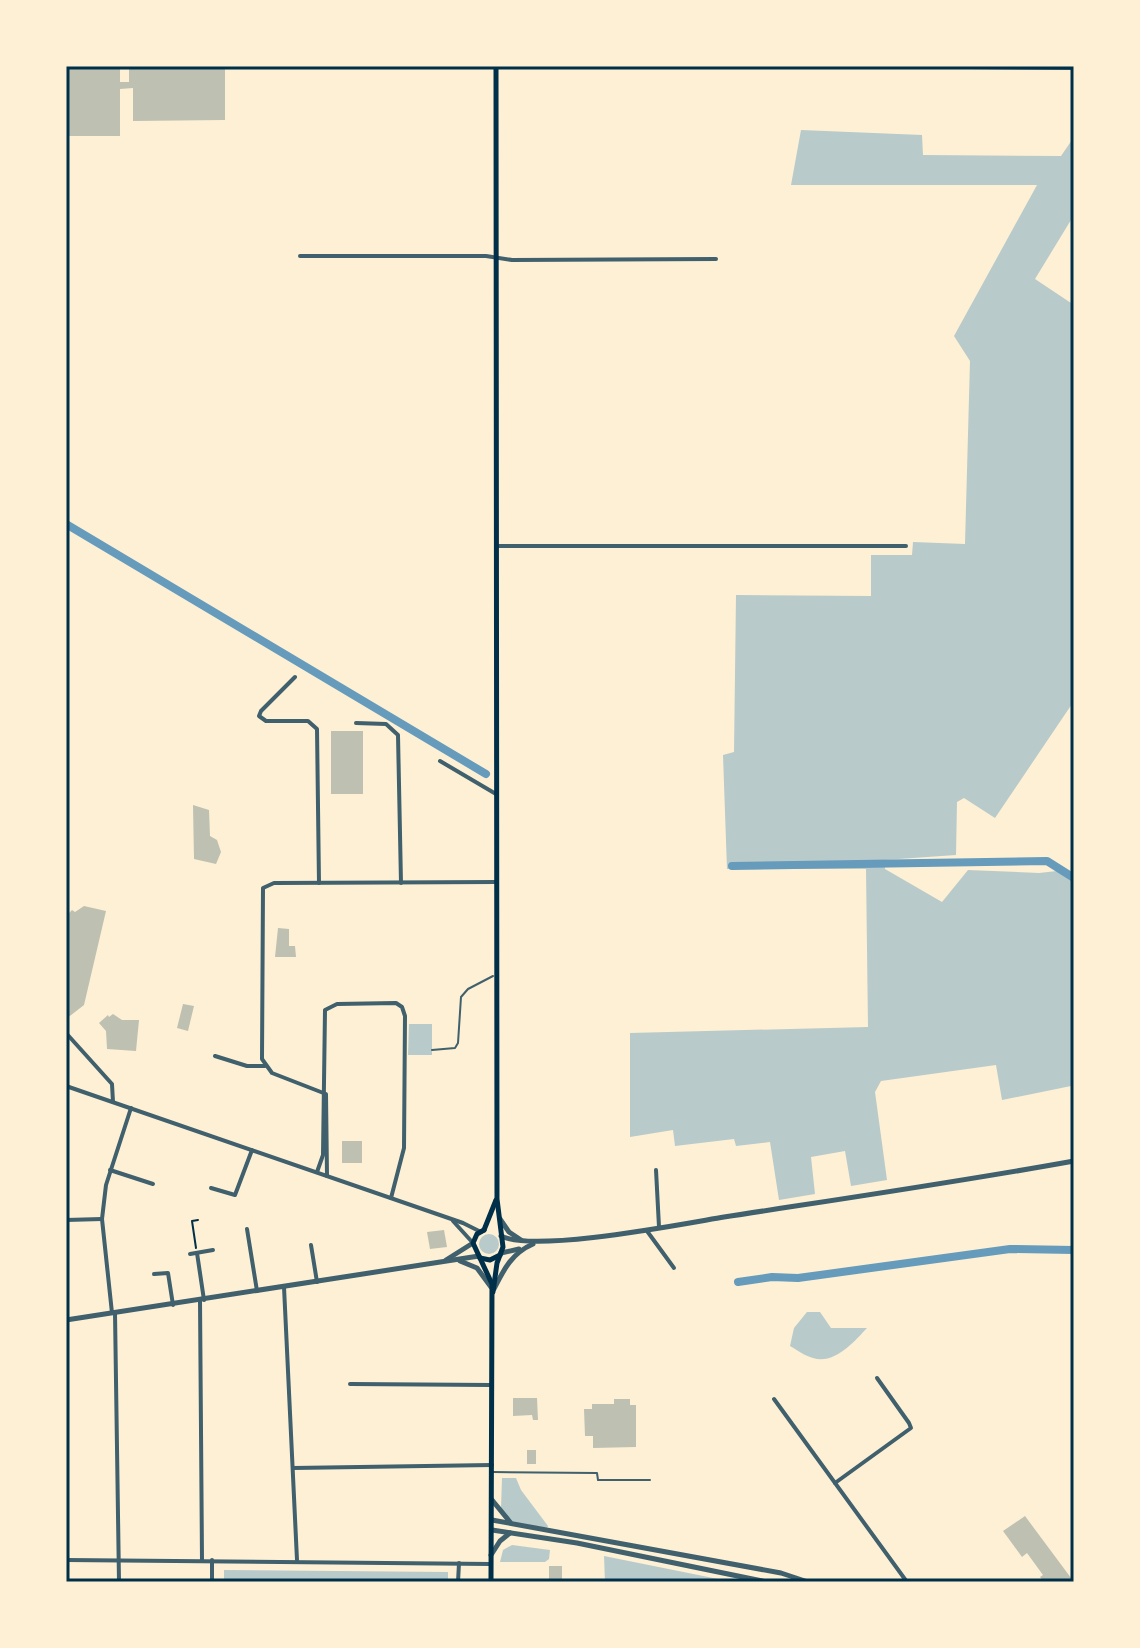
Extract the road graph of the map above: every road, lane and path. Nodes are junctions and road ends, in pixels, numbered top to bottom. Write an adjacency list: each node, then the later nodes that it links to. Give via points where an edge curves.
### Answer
1 (496, 66): 5 (main road)
2 (874, 66): 3 (street)
3 (1074, 68)
4 (300, 256): 5 (street)
5 (498, 258): 6 (street); 7 (main road)
6 (716, 259)
7 (496, 546): 8 (street); 12 (main road)
8 (906, 546)
9 (295, 677): 14 (street, via 259,716 263,721 308,721 317,729)
10 (356, 723): 15 (street, via 386,724 398,735)
11 (440, 761): 12 (street)
12 (496, 794): 13 (main road)
13 (497, 882): 15 (street); 16 (main road)
14 (319, 883): 15 (street); 20 (street, via 270,883 263,888)
15 (401, 883)
16 (497, 974): 18 (lane, via 461,997 455,1048); 34 (main road)
17 (66, 1033): 23 (street, via 112,1084)
18 (432, 1050)
19 (215, 1056): 20 (street)
20 (265, 1066): 22 (street)
21 (66, 1086): 23 (street)
22 (325, 1094): 29 (street, via 323,1158); 30 (street); 33 (street, via 327,1008 400,1005 404,1148)
23 (113, 1102): 24 (street)
24 (131, 1108): 25 (street); 27 (street)
25 (252, 1150): 29 (street); 32 (street, via 237,1193)
26 (1074, 1161): 40 (street)
27 (110, 1170): 31 (street); 36 (street)
28 (656, 1170): 40 (street)
29 (316, 1173): 30 (street)
30 (327, 1176): 33 (street)
31 (153, 1184)
32 (211, 1188)
33 (391, 1198): 39 (street)
34 (497, 1199): 35 (main road); 43 (main road)
35 (498, 1214): 44 (main road); 47 (street)
36 (102, 1219): 37 (street); 63 (street)
37 (66, 1220)
38 (198, 1220): 49 (path, via 192,1221)
39 (451, 1220): 43 (street); 45 (street)
40 (659, 1227): 42 (street)
41 (247, 1229): 59 (street)
42 (646, 1229): 47 (street); 55 (street)
43 (482, 1231): 44 (main road); 45 (main road)
44 (501, 1236): 47 (street); 51 (main road)
45 (473, 1243): 52 (main road); 54 (street)
46 (311, 1245): 57 (street)
47 (524, 1245): 51 (street); 60 (street)
48 (213, 1250): 49 (street)
49 (197, 1253): 50 (street); 61 (street)
50 (190, 1254)
51 (501, 1254): 52 (main road, via 490,1260); 60 (main road)
52 (479, 1257): 53 (street); 60 (main road)
53 (455, 1260): 54 (street); 60 (street, via 477,1268)
54 (442, 1263): 57 (street)
55 (674, 1268)
56 (154, 1274): 62 (street, via 168,1273)
57 (317, 1282): 58 (street)
58 (284, 1287): 59 (street); 69 (street)
59 (257, 1291): 61 (street)
60 (493, 1292): 67 (main road)
61 (202, 1300): 62 (street); 81 (street)
62 (173, 1305): 63 (street)
63 (114, 1314): 64 (street); 80 (street)
64 (66, 1320)
65 (877, 1378): 72 (street, via 911,1428)
66 (350, 1384): 67 (street)
67 (492, 1385): 70 (main road)
68 (774, 1399): 72 (street)
69 (293, 1468): 70 (street); 83 (street)
70 (492, 1469): 71 (lane); 73 (main road)
71 (650, 1480)
72 (835, 1483): 92 (street)
73 (492, 1500): 74 (main road); 75 (street)
74 (492, 1520): 75 (street); 76 (main road)
75 (510, 1522): 91 (street)
76 (492, 1530): 77 (street); 78 (main road)
77 (511, 1533): 78 (street); 90 (street)
78 (491, 1555): 85 (main road)
79 (66, 1560): 80 (street)
80 (119, 1560): 81 (street); 86 (street)
81 (202, 1560): 82 (street)
82 (212, 1560): 83 (street); 87 (street)
83 (297, 1561): 84 (street)
84 (459, 1563): 85 (street); 88 (street)
85 (491, 1564): 89 (main road)
86 (119, 1582)
87 (212, 1582)
88 (458, 1582)
89 (491, 1582)
90 (767, 1582)
91 (808, 1582)
92 (907, 1582)

